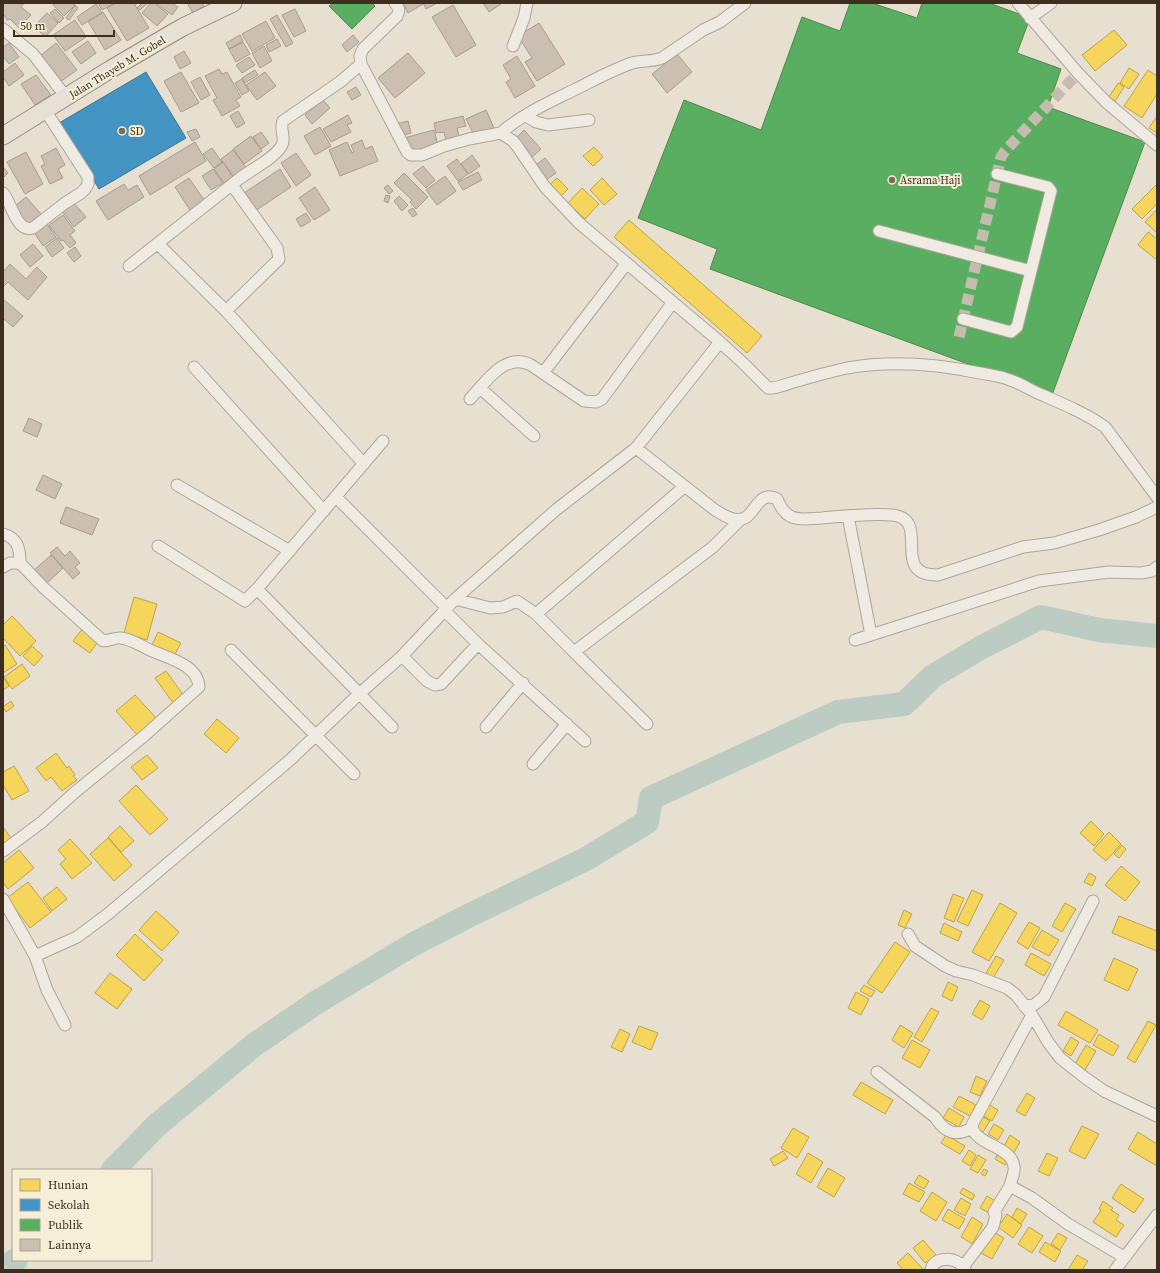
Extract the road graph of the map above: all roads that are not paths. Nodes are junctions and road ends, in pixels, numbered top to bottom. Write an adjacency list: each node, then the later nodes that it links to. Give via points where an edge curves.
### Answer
1 (233, 3): 11 (main road, Jalan Thayeb M. Gobel, via 183,27)
2 (395, 3): 10 (street, via 399,8 397,16 363,50 360,56)
3 (527, 3): 9 (street)
4 (745, 3): 13 (street, via 720,22 702,30 662,58 637,62 609,73)
5 (1018, 3): 7 (street)
6 (1051, 3): 7 (street)
7 (1030, 18): 17 (street, via 1106,102)
8 (3, 29): 11 (street, via 33,54)
9 (513, 46)
10 (361, 64): 15 (street, via 407,152 411,155 422,155 450,144); 19 (street, via 340,82 283,121 281,126 284,140 279,150)
11 (66, 97): 12 (main road, Jalan Thayeb M. Gobel)
12 (45, 110): 16 (main road, Jalan Thayeb M. Gobel); 20 (street, via 88,177 86,189 29,229 22,226)
13 (526, 116): 14 (street, via 548,125); 15 (street)
14 (589, 120)
15 (501, 133): 23 (street, via 513,141 545,186 579,223)
16 (3, 136)
17 (1157, 145)
18 (997, 174): 25 (street, via 1048,187 1051,191)
19 (232, 185): 22 (street); 27 (street, via 277,248 279,259)
20 (3, 193)
21 (879, 231): 25 (street)
22 (158, 244): 24 (street); 27 (street)
23 (627, 263): 26 (street); 31 (street)
24 (129, 266)
25 (1031, 271): 28 (street, via 1019,322 1013,331)
26 (673, 302): 29 (street); 31 (street, via 602,399 596,402 584,401)
27 (226, 311): 37 (street)
28 (963, 319)
29 (720, 342): 36 (street); 41 (street, via 768,388 872,364 934,366 1010,379 1069,406 1105,427)
30 (194, 367): 43 (street)
31 (543, 373): 32 (street, via 526,362 512,362 499,368)
32 (480, 388): 33 (street); 34 (street)
33 (470, 399)
34 (534, 436)
35 (384, 441): 37 (street)
36 (636, 448): 39 (street); 53 (street, via 557,509)
37 (364, 464): 40 (street)
38 (177, 485): 48 (street)
39 (684, 487): 45 (street, via 725,516); 55 (street)
40 (336, 497): 43 (street); 54 (street)
41 (1157, 497)
42 (1157, 507): 44 (street, via 1099,530 1054,543 1023,547 931,575 915,568 910,525 905,518 890,515)
43 (324, 511): 48 (street)
44 (848, 516): 45 (street, via 798,519 786,514 774,497 761,499 746,518); 56 (street)
45 (741, 519): 60 (street, via 713,547)
46 (3, 534): 49 (street, via 18,544)
47 (158, 546): 52 (street, via 246,601)
48 (290, 550): 52 (street)
49 (20, 563): 51 (street, via 10,563); 72 (street, via 103,640 129,640 177,660 196,676 199,687 42,822)
50 (1157, 567): 56 (street, via 1141,573 1109,572 1039,581)
51 (3, 568)
52 (258, 589): 63 (street)
53 (455, 599): 54 (street); 55 (street, via 490,608 503,607 517,601)
54 (446, 610): 58 (street); 61 (street)
55 (536, 614): 60 (street)
56 (871, 635): 57 (street)
57 (855, 640)
58 (478, 644): 61 (street, via 441,684 435,685 427,681); 62 (street)
59 (231, 650): 68 (street)
60 (574, 652): 65 (street)
61 (402, 656): 63 (street)
62 (523, 684): 64 (street); 67 (street)
63 (359, 694): 66 (street); 68 (street)
64 (567, 724): 69 (street); 70 (street)
65 (647, 724)
66 (392, 727)
67 (486, 727)
68 (315, 736): 71 (street); 76 (street, via 108,914 77,937)
69 (585, 741)
70 (533, 764)
71 (354, 774)
72 (3, 851)
73 (3, 899): 76 (street)
74 (1093, 901): 77 (street, via 1044,997)
75 (908, 934): 77 (street, via 915,946 945,966 1007,988)
76 (35, 956): 78 (street, via 47,990)
77 (1028, 1010): 80 (street, via 1060,1058 1073,1069 1104,1091); 81 (street)
78 (65, 1025)
79 (877, 1072): 81 (street, via 949,1131 957,1133)
80 (1157, 1116)
81 (972, 1128): 82 (street, via 979,1137 1011,1157 1014,1168)
82 (1010, 1186): 84 (street); 85 (street, via 994,1212 996,1215 993,1227)
83 (1157, 1215): 84 (street)
84 (1124, 1257): 87 (street)
85 (964, 1269): 86 (street, via 958,1262 947,1259 934,1264)
86 (931, 1270)
87 (1115, 1270)

